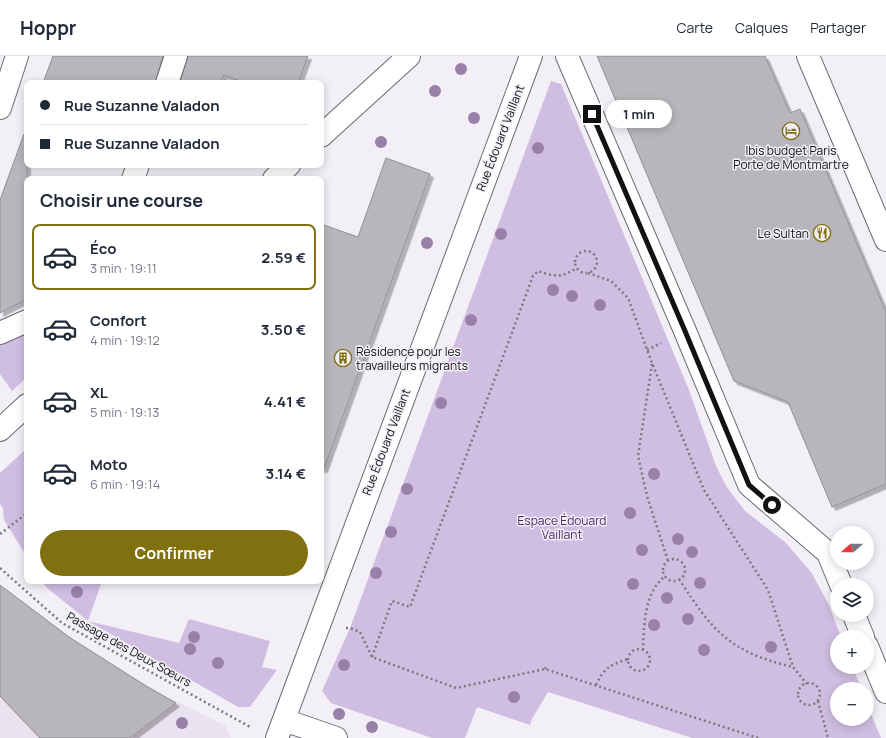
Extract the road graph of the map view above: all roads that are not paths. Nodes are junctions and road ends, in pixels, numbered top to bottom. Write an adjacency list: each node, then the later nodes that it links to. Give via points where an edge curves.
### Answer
1 (17, 56): 8 (street)
2 (176, 56): 7 (street)
3 (531, 56): 20 (street, Rue Édouard Vaillant)
4 (567, 56): 17 (street, via 749,485 828,553)
5 (808, 56): 12 (street)
6 (403, 59): 9 (street)
7 (168, 80)
8 (1, 102)
9 (324, 133)
10 (286, 168): 11 (street)
11 (277, 176)
12 (886, 240)
13 (24, 322): 14 (street)
14 (0, 333)
15 (24, 408): 16 (street)
16 (0, 430)
17 (838, 578)
18 (874, 663): 19 (street)
19 (886, 692)
20 (280, 729): 21 (street)
21 (336, 738)

